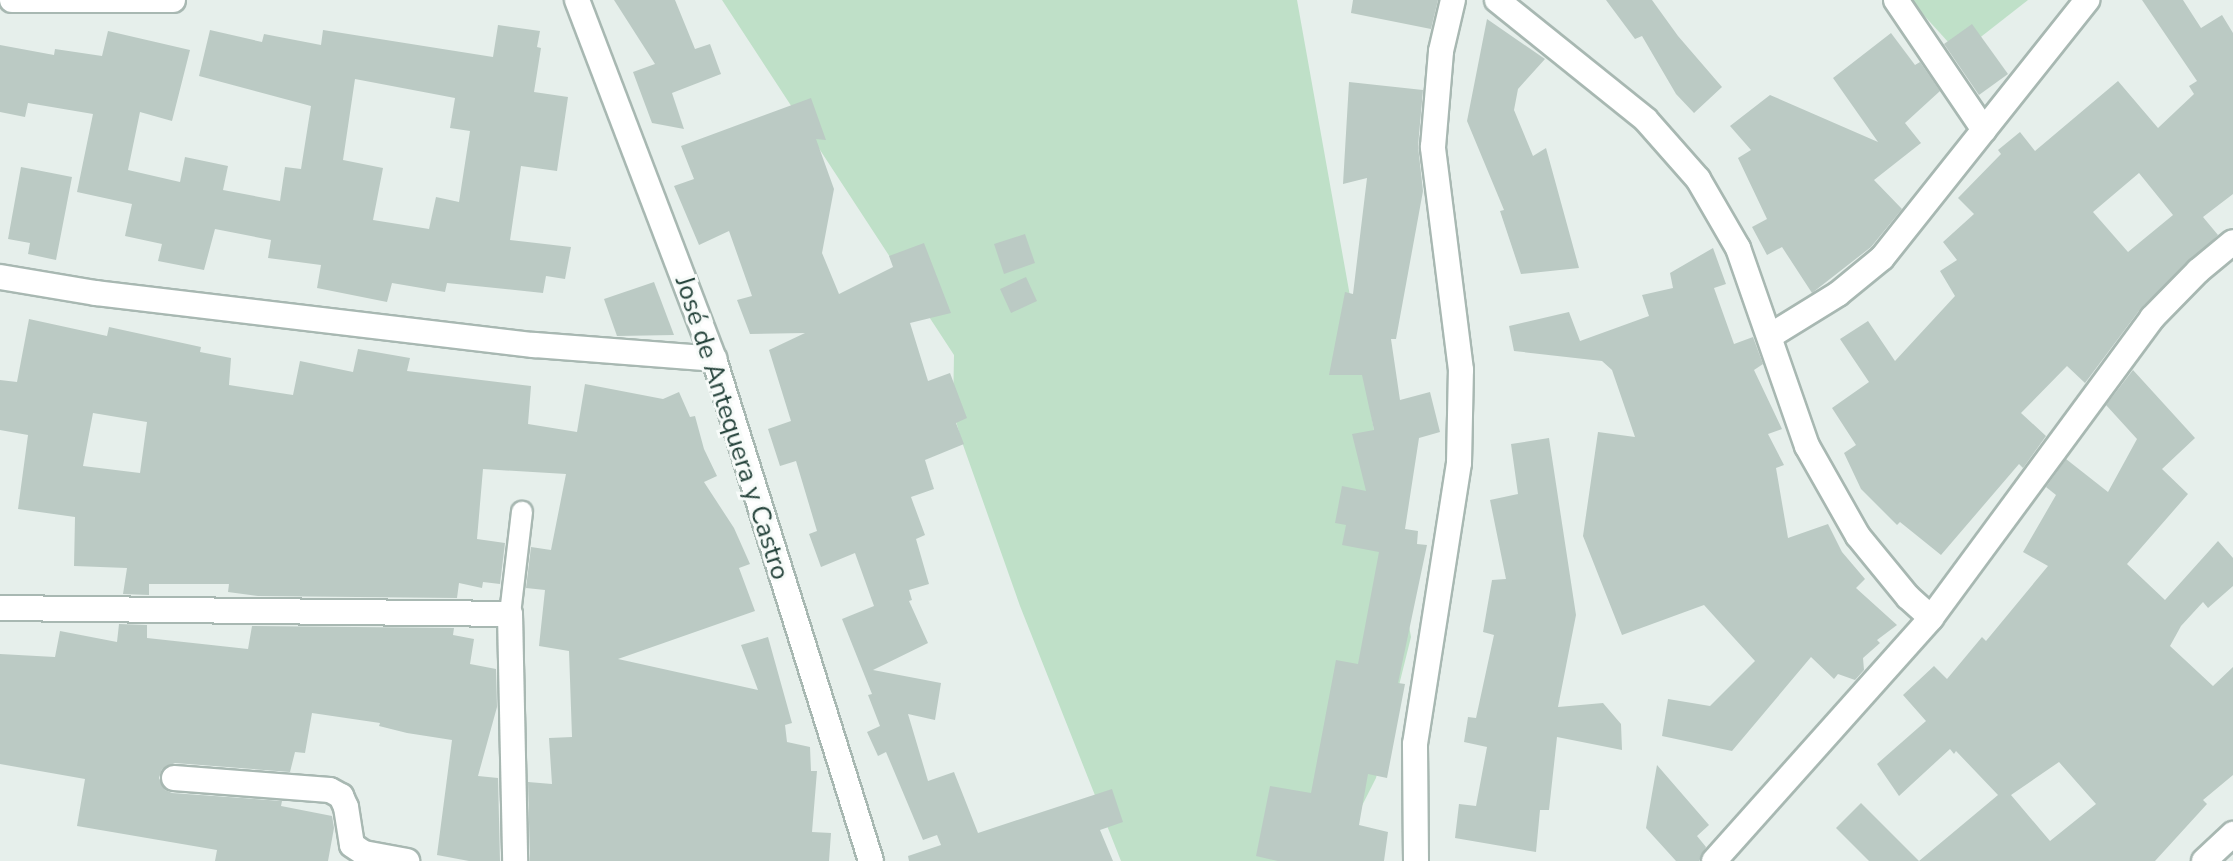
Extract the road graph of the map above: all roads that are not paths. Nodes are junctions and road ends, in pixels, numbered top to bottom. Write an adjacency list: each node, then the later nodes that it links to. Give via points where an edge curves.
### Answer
1 (12, 0): 2 (street)
2 (173, 0)
3 (577, 0): 12 (street, José de Antequera y Castro)
4 (1453, 0): 22 (street, via 1441,51 1433,147 1461,370 1459,463 1415,744)
5 (1497, 0): 11 (street, via 1646,120 1698,179 1738,248)
6 (1896, 0): 8 (street)
7 (2087, 0): 8 (street)
8 (1984, 130): 11 (street, via 1882,258 1838,294)
9 (2233, 242): 16 (street, via 2152,318)
10 (0, 277): 12 (street, via 503,342)
11 (1770, 336): 16 (street, via 1807,446 1858,536)
12 (714, 359): 21 (street, José de Antequera y Castro)
13 (522, 512): 15 (lane)
14 (0, 608): 15 (street)
15 (510, 614): 20 (street)
16 (1931, 618): 23 (street)
17 (174, 778): 19 (street, via 330,790 346,807 352,845 364,853)
18 (2233, 834): 24 (street)
19 (407, 861)
20 (515, 861)
21 (871, 861)
22 (1416, 861)
23 (1714, 861)
24 (2204, 861)

